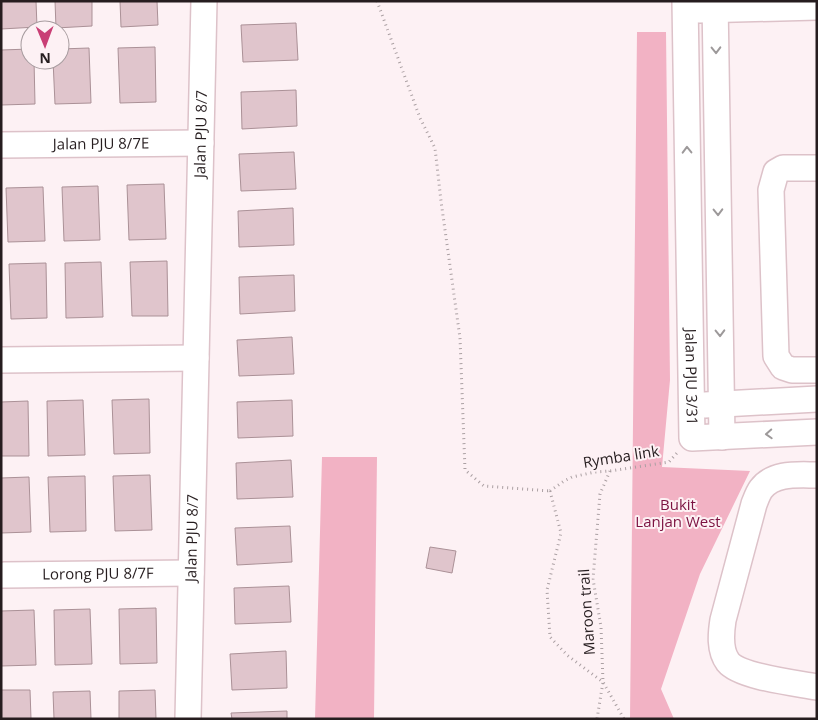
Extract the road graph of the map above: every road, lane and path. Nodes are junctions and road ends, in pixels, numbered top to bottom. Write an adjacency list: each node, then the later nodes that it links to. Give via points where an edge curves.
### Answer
1 (204, 1): 6 (street, Jalan PJU 8/7)
2 (377, 1): 20 (path, via 420,118 435,148 460,338 465,470 484,486)
3 (685, 6): 4 (street); 14 (street, Jalan PJU 3/31, one-way to 3)
4 (715, 6): 5 (street); 13 (street, Jalan PJU 3/31, one-way to 13)
5 (817, 7)
6 (201, 143): 7 (street, Jalan PJU 8/7E); 9 (street, Jalan PJU 8/7)
7 (1, 145)
8 (817, 168): 11 (street, via 783,168 776,172 771,190 776,356 783,366 792,370)
9 (196, 358): 10 (street); 21 (street, Jalan PJU 8/7)
10 (1, 360)
11 (817, 370)
12 (817, 399): 13 (street)
13 (720, 404): 14 (street); 16 (street, Jalan PJU 3/31)
14 (690, 406): 17 (street, Jalan PJU 3/31)
15 (817, 432): 16 (street, one-way to 16)
16 (722, 437): 17 (street, Jalan PJU 3/31)
17 (692, 438): 18 (path, Rymba link, via 669,462)
18 (610, 471): 20 (path, Rymba link, via 572,477); 23 (path, Maroon trail, via 600,494 593,579 601,627)
19 (817, 475): 24 (street, via 772,479 760,490 721,637 728,662 741,671)
20 (550, 491): 23 (path, via 561,533 548,590 550,637 567,655)
21 (191, 573): 22 (street, Lorong PJU 8/7F); 25 (street, Jalan PJU 8/7)
22 (4, 575)
23 (603, 682): 26 (path); 27 (path, Maroon trail)
24 (817, 687)
25 (188, 719)
26 (597, 719)
27 (624, 719)

